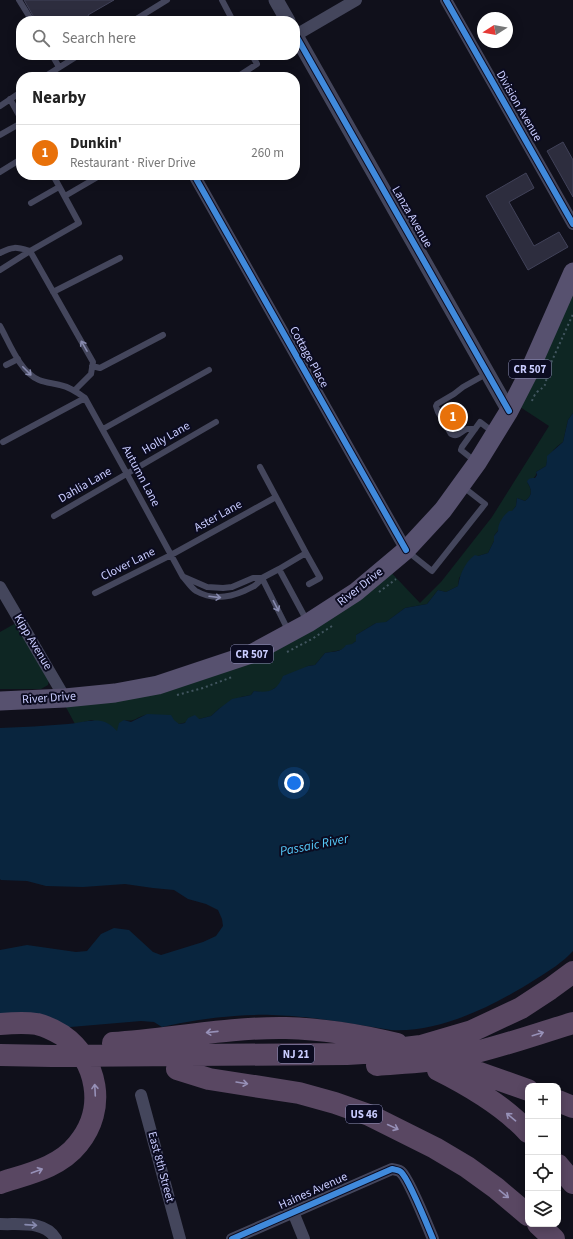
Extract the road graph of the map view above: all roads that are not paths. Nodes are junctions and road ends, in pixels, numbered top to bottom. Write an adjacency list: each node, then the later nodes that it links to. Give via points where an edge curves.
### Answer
1 (19, 0): 7 (lane)
2 (167, 0): 8 (lane)
3 (222, 0): 9 (lane)
4 (276, 0): 10 (street)
5 (356, 0): 11 (street)
6 (446, 0): 33 (street, Division Avenue)
7 (29, 16)
8 (141, 16)
9 (230, 16)
10 (285, 16)
11 (300, 31)
12 (300, 43): 47 (street, Lanza Avenue)
13 (55, 60): 16 (lane)
14 (71, 60): 16 (lane)
15 (255, 60): 18 (lane, via 257,64)
16 (59, 67): 17 (lane)
17 (52, 72)
18 (245, 72)
19 (16, 95): 20 (lane)
20 (10, 99): 21 (lane); 22 (lane)
21 (0, 106)
22 (16, 110)
23 (16, 126): 24 (lane)
24 (0, 135)
25 (16, 162): 26 (lane)
26 (0, 172)
27 (56, 180): 30 (lane)
28 (93, 180): 31 (lane)
29 (197, 180): 62 (street, Cottage Place)
30 (59, 187): 31 (lane); 32 (lane)
31 (65, 196): 34 (lane, via 80,222)
32 (31, 203)
33 (573, 224)
34 (30, 251): 35 (lane, via 15,247); 37 (lane); 39 (lane)
35 (0, 253)
36 (120, 258): 39 (lane)
37 (0, 270)
38 (573, 272): 50 (main road, River Drive / CR 507)
39 (53, 292): 45 (lane, one-way to 39, via 93,362)
40 (0, 326): 42 (lane, Autumn Lane)
41 (163, 335): 45 (lane, via 100,368)
42 (2, 336): 43 (lane, Autumn Lane)
43 (18, 359): 44 (lane); 48 (lane, Autumn Lane, one-way to 48, via 29,374 40,380)
44 (6, 365)
45 (92, 366): 48 (lane, via 91,374)
46 (209, 370): 52 (lane)
47 (488, 373): 50 (street, Lanza Avenue); 53 (lane, via 436,406 454,436 468,429)
48 (75, 390): 49 (lane, Autumn Lane)
49 (85, 398): 52 (lane, Autumn Lane); 55 (lane)
50 (509, 411): 54 (main road, River Drive / CR 507)
51 (216, 422): 58 (lane, Holly Lane)
52 (103, 429): 58 (lane, Autumn Lane)
53 (475, 429): 54 (lane, via 480,422); 56 (lane, via 461,448)
54 (495, 434): 56 (main road, River Drive / CR 507)
55 (3, 442)
56 (477, 463): 59 (main road, River Drive / CR 507)
57 (260, 467): 60 (lane)
58 (127, 474): 61 (lane, Dahlia Lane); 64 (lane, Autumn Lane)
59 (461, 485): 62 (main road, River Drive / CR 507, via 443,510); 62 (lane, via 485,504 432,571)
60 (276, 497): 63 (lane); 64 (lane, Aster Lane)
61 (54, 516)
62 (406, 550): 71 (main road, River Drive / CR 507, via 356,592)
63 (306, 553): 65 (lane, Autumn Lane); 68 (lane, via 320,578)
64 (171, 555): 66 (lane, Autumn Lane); 70 (lane, Clover Lane)
65 (279, 570): 67 (lane, Autumn Lane); 71 (lane)
66 (183, 577): 67 (lane, Autumn Lane, via 207,587 223,588 253,578); 67 (lane, Autumn Lane, one-way to 67, via 194,590 206,596 223,598 257,585)
67 (262, 578): 72 (lane, one-way to 72)
68 (309, 584)
69 (0, 587): 73 (street, Kipp Avenue)
70 (95, 593)
71 (308, 623): 72 (main road, River Drive / CR 507)
72 (290, 633): 73 (main road, River Drive / CR 507, via 251,654 158,686)
73 (66, 698): 74 (main road, River Drive / CR 507)
74 (0, 701)
75 (573, 972): 81 (highway, NJ 21, via 536,999 506,1016 472,1031 421,1046 363,1054)
76 (573, 990): 82 (highway, NJ 21, via 528,1020 476,1044 409,1062)
77 (573, 1023): 82 (highway, one-way to 77, via 471,1053)
78 (0, 1024): 91 (highway, one-way to 78, via 51,1166 78,1145 89,1128 95,1107 96,1087 90,1068 81,1053 56,1031 38,1024)
79 (250, 1029): 80 (highway, one-way to 80, via 83,1045); 85 (highway, via 286,1028 352,1034 411,1048); 89 (highway, one-way to 79, via 494,1102 462,1082 393,1050 321,1033)
80 (0, 1048)
81 (0, 1055)
82 (391, 1064): 83 (highway, NJ 21)
83 (177, 1069): 84 (highway, US 46); 94 (highway, US 46, one-way to 94, via 209,1079 299,1092 369,1116 435,1148 467,1167)
84 (0, 1070)
85 (525, 1089)
86 (141, 1095): 98 (street, East 8th Street)
87 (561, 1103): 88 (highway)
88 (573, 1107)
89 (525, 1129)
90 (561, 1169): 92 (highway)
91 (0, 1183)
92 (573, 1183)
93 (293, 1212): 99 (street, Haines Avenue); 100 (street); 101 (street, Haines Avenue, via 392,1169 403,1173)
94 (525, 1212)
95 (0, 1224): 97 (street, one-way to 97, via 40,1226 50,1231)
96 (541, 1227): 102 (highway)
97 (56, 1239)
98 (180, 1239)
99 (232, 1239)
100 (304, 1239)
101 (433, 1239)
102 (554, 1239)

